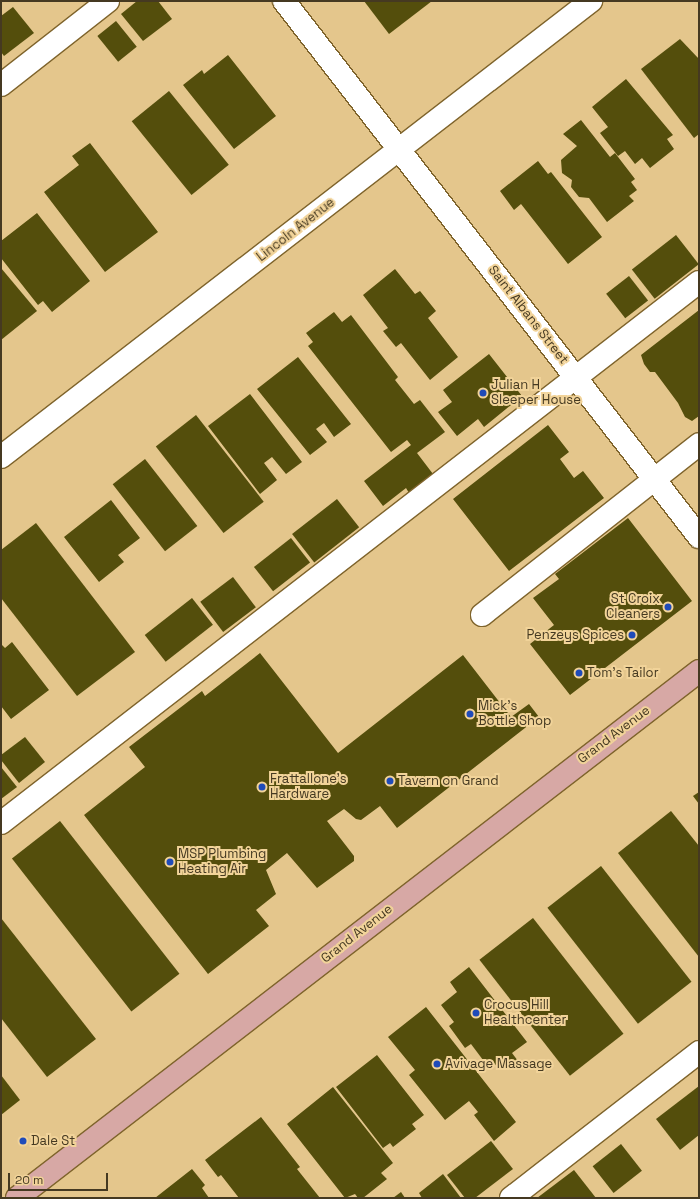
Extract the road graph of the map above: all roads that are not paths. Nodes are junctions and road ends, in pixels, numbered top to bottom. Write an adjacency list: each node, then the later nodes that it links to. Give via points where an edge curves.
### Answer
1 (108, 1): 4 (street)
2 (284, 1): 5 (street, Saint Albans Street)
3 (591, 1): 5 (street, Lincoln Avenue)
4 (1, 85)
5 (401, 150): 7 (street, Saint Albans Street); 9 (street, Lincoln Avenue)
6 (699, 282): 7 (street)
7 (576, 378): 10 (street, Saint Albans Street); 14 (street)
8 (699, 444): 10 (street)
9 (1, 458)
10 (655, 480): 11 (street, Saint Albans Street); 12 (street)
11 (699, 537)
12 (482, 614)
13 (699, 671): 16 (main road, Grand Avenue)
14 (1, 823)
15 (699, 1052): 17 (street)
16 (17, 1198)
17 (511, 1198)

